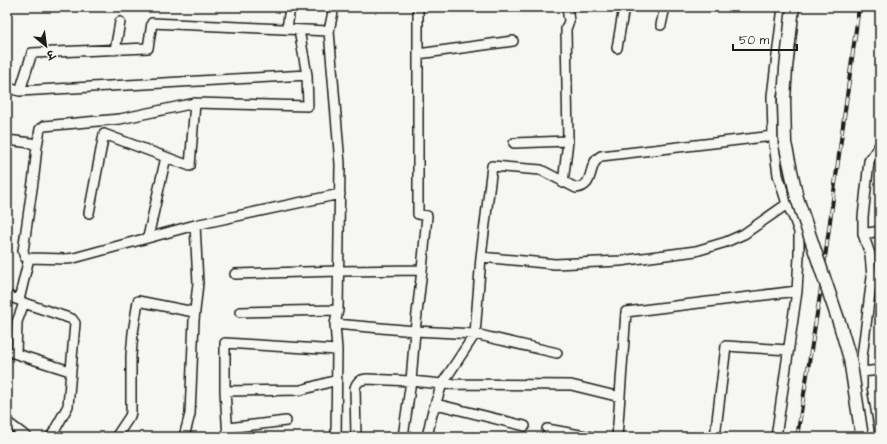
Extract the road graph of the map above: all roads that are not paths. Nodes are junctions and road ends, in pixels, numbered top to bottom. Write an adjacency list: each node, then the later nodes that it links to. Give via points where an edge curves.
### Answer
1 (290, 7): 11 (street)
2 (334, 7): 13 (street)
3 (418, 7): 17 (street)
4 (567, 7): 24 (street)
5 (624, 7): 15 (street)
6 (665, 7): 10 (street)
7 (783, 7): 22 (street, via 772,96)
8 (794, 7): 81 (main road, bridge, via 786,68 785,143 797,198 850,359)
9 (120, 22): 16 (street)
10 (661, 25)
11 (287, 29): 12 (street); 16 (street, via 152,23 148,48)
12 (299, 30): 13 (street); 18 (street)
13 (329, 31): 30 (street, via 340,164)
14 (513, 41): 17 (street)
15 (617, 48)
16 (115, 50): 20 (street, via 32,53)
17 (418, 54): 39 (street, via 418,214 428,216)
18 (307, 75): 20 (street); 21 (street, via 308,106)
19 (7, 88): 20 (street)
20 (20, 91)
21 (195, 102): 27 (street, via 120,119 44,126 40,129); 28 (street, via 190,166)
22 (773, 136): 29 (street, via 601,156 593,164 588,182 583,188); 31 (street, via 778,175)
23 (7, 140): 27 (street)
24 (568, 142): 25 (street); 29 (street)
25 (514, 143)
26 (880, 145): 35 (street, via 869,162 862,217)
27 (37, 146): 38 (street, via 23,251 25,257)
28 (166, 158): 32 (street, via 104,134); 36 (street)
29 (563, 183): 37 (street, via 541,170 492,166)
30 (340, 194): 33 (street); 40 (street)
31 (787, 204): 37 (street, via 744,234 696,251 620,261 555,264); 42 (street, via 799,232)
32 (89, 213)
33 (196, 225): 36 (street); 46 (street, via 198,282)
34 (880, 231): 35 (street)
35 (863, 234): 57 (street, via 870,254 872,277)
36 (148, 237): 38 (street, via 74,258)
37 (481, 257): 50 (street)
38 (29, 258): 44 (street)
39 (422, 270): 40 (street); 49 (street)
40 (339, 271): 41 (street); 45 (street)
41 (235, 274)
42 (797, 291): 52 (street); 62 (street, via 626,312)
43 (7, 296): 44 (street)
44 (22, 301): 53 (street); 56 (street, via 74,321 76,326)
45 (338, 310): 47 (street); 48 (street)
46 (194, 312): 71 (street, via 140,301 137,303 131,356 131,412); 72 (street, via 190,414)
47 (240, 312)
48 (335, 324): 49 (street); 51 (street)
49 (415, 331): 50 (street); 59 (street)
50 (475, 334): 54 (street); 60 (street)
51 (337, 350): 58 (street); 61 (street, via 225,343)
52 (788, 350): 79 (street, via 726,346); 80 (street)
53 (11, 352): 56 (street)
54 (557, 353)
55 (880, 370): 57 (street)
56 (70, 371): 70 (street, via 68,406)
57 (862, 372): 82 (street, via 862,390)
58 (337, 380): 61 (street, via 301,390); 73 (street)
59 (411, 380): 60 (street); 74 (street, via 367,379 357,383); 75 (street)
60 (442, 384): 62 (street, via 571,385); 63 (street)
61 (225, 391): 68 (street)
62 (620, 397): 78 (street)
63 (436, 404): 66 (street); 76 (street)
64 (286, 420): 68 (street)
65 (7, 422): 69 (street)
66 (525, 426)
67 (547, 429): 77 (street)
68 (228, 432)
69 (27, 437)
70 (51, 437)
71 (116, 437)
72 (184, 437)
73 (336, 437)
74 (356, 437)
75 (403, 437)
76 (427, 437)
77 (591, 437)
78 (617, 437)
79 (715, 437)
80 (776, 437)
81 (862, 437)
82 (870, 437)

